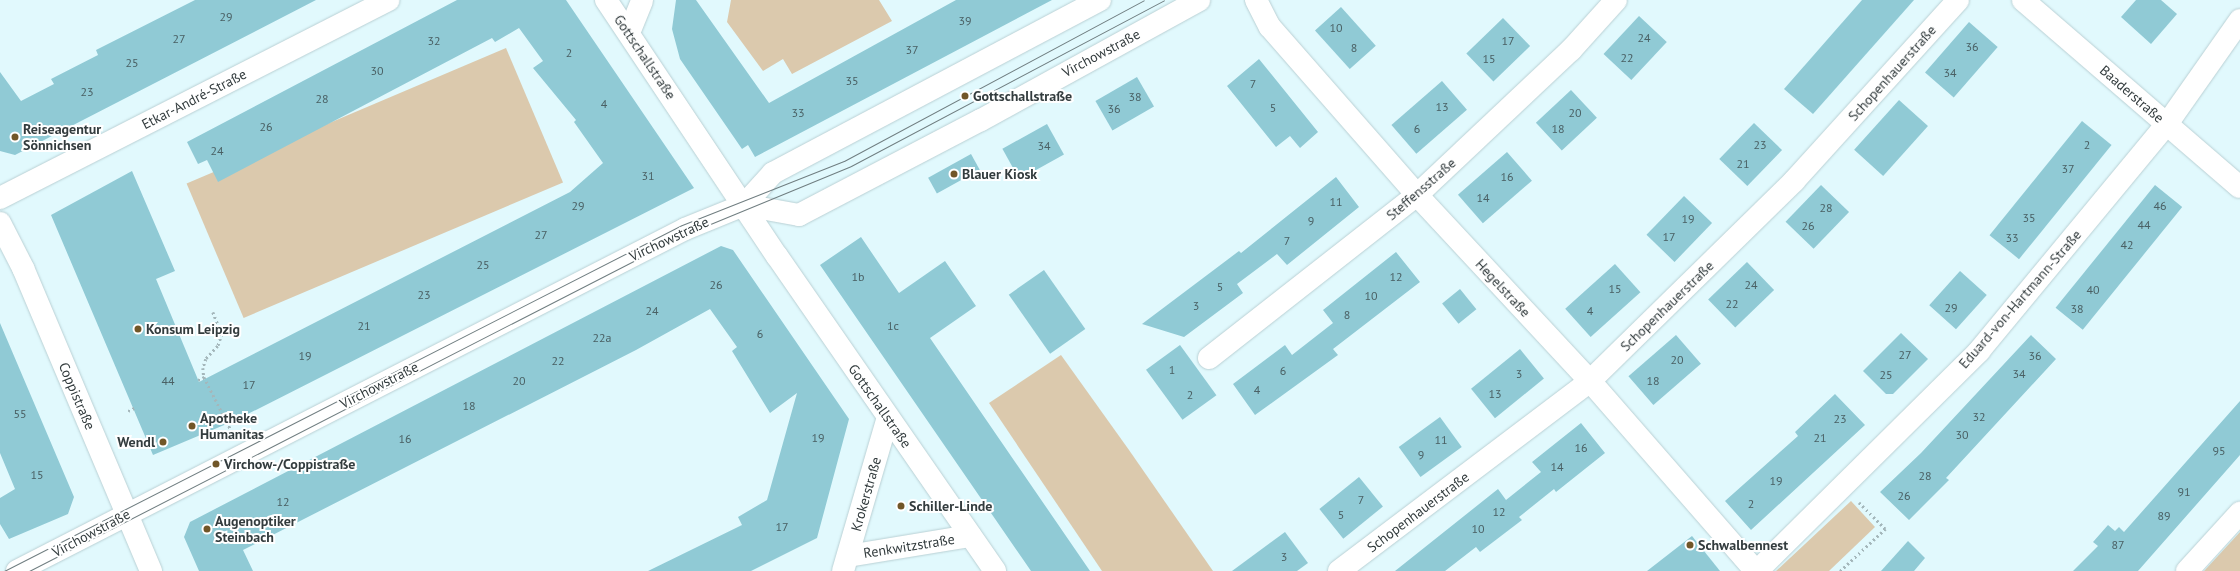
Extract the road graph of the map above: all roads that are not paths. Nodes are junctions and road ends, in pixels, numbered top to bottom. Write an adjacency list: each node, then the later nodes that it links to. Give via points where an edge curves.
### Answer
1 (388, 0): 15 (street, Etkar-André-Straße)
2 (606, 0): 11 (street, Gottschallstraße)
3 (642, 0): 11 (street)
4 (1100, 0): 16 (street, Virchowstraße, via 773,173)
5 (1199, 0): 16 (street, Virchowstraße, via 981,120 799,215)
6 (1256, 0): 14 (street, Hegelstraße, via 1270,27)
7 (1616, 0): 14 (street, Steffensstraße, via 1571,50)
8 (1958, 0): 19 (street, Schopenhauerstraße, via 1794,181)
9 (2023, 0): 12 (street, Baaderstraße)
10 (2240, 20): 12 (street, Eduard-von-Hartmann-Straße)
11 (629, 33): 16 (street, Gottschallstraße)
12 (2167, 124): 13 (street, Baaderstraße); 29 (street, Eduard-von-Hartmann-Straße, via 1979,351)
13 (2240, 187)
14 (1416, 195): 18 (street, Steffensstraße); 19 (street, Hegelstraße)
15 (0, 198)
16 (744, 205): 20 (street, Gottschallstraße); 21 (street, Virchowstraße, via 685,229)
17 (0, 223): 21 (street, Coppistraße, via 23,268)
18 (1209, 358)
19 (1590, 381): 28 (street, Schopenhauerstraße); 29 (street, Hegelstraße)
20 (888, 417): 23 (street, Gottschallstraße); 24 (street, Krokerstraße)
21 (128, 513): 25 (street, Virchowstraße); 26 (street, Coppistraße)
22 (2240, 513): 30 (street)
23 (970, 536): 24 (street, Renkwitzstraße); 27 (street, Gottschallstraße)
24 (846, 563)
25 (17, 571)
26 (151, 571)
27 (995, 571)
28 (1339, 571)
29 (1757, 571)
30 (2187, 571)

